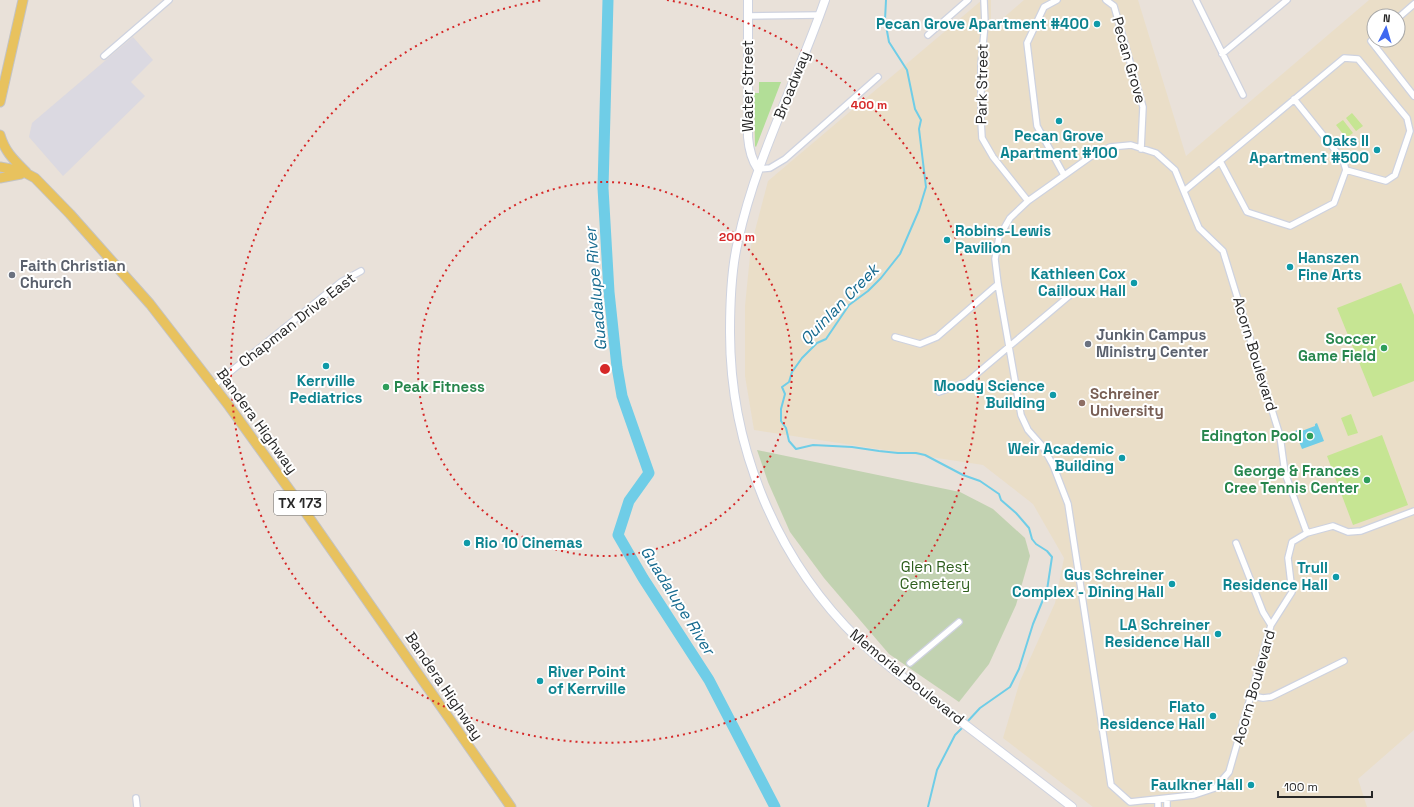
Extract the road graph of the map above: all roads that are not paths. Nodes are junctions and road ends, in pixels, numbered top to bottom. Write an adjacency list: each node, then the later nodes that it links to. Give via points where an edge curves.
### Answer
1 (22, 0): 23 (main road)
2 (169, 0): 18 (street)
3 (748, 0): 14 (main road, Water Street)
4 (825, 0): 13 (main road, Broadway)
5 (968, 0): 15 (street)
6 (984, 0): 35 (street, Park Street, via 985,24 981,64 982,138 993,157)
7 (1057, 0): 32 (street, via 1044,7 1026,43 1037,126)
8 (1106, 0): 26 (street, Pecan Grove, via 1114,6 1143,107)
9 (1196, 0): 17 (street)
10 (1287, 0): 17 (street)
11 (1414, 4): 12 (street)
12 (1406, 11)
13 (820, 15): 14 (street); 29 (main road, Broadway)
14 (748, 16): 29 (main road, Water Street, via 748,137 750,151)
15 (928, 35)
16 (1376, 48): 21 (street)
17 (1222, 54): 20 (street)
18 (104, 56)
19 (878, 77): 29 (street, via 785,159 770,168)
20 (1243, 95)
21 (1414, 96)
22 (1294, 100): 24 (street, via 1344,58 1358,59); 27 (street); 30 (street, via 1343,160)
23 (0, 102)
24 (1411, 123): 30 (street, via 1395,175 1386,182)
25 (0, 135): 31 (main road, via 4,147)
26 (1141, 148): 32 (street, Acorn Boulevard, via 1131,145 1110,147); 34 (street, Acorn Boulevard, via 1156,153 1175,170)
27 (1220, 161): 30 (street, via 1247,212 1290,226 1334,203); 34 (street)
28 (0, 167): 31 (main road, Bandera Highway / TX 173)
29 (758, 169): 56 (main road, Memorial Boulevard, via 738,242 730,308 730,357 738,419 750,465 768,510 806,576 860,642)
30 (1346, 170)
31 (29, 174): 33 (main road, via 14,174); 41 (main road, Bandera Highway / TX 173, via 70,214 150,304)
32 (1064, 175): 35 (street, Acorn Boulevard)
33 (0, 178)
34 (1184, 191): 44 (street, Acorn Boulevard, via 1199,228 1223,252 1280,436 1284,473)
35 (1028, 201): 37 (street, Acorn Boulevard, via 1010,218 1000,237 995,259)
36 (361, 271): 41 (street, Chapman Drive East, via 342,282)
37 (998, 284): 39 (street, via 937,337 920,344); 40 (street, Acorn Boulevard)
38 (1069, 296): 40 (street)
39 (895, 337)
40 (1008, 348): 42 (street, via 967,382); 53 (street, Acorn Boulevard, via 1021,415 1028,430 1043,447 1053,465 1068,504 1111,785 1130,802)
41 (214, 385): 55 (main road, Bandera Highway / TX 173)
42 (940, 392)
43 (1414, 511): 44 (street, via 1361,532 1348,532 1333,526)
44 (1307, 533): 47 (street, Acorn Boulevard, via 1292,542 1288,558 1292,592)
45 (1236, 543): 47 (street, via 1263,612)
46 (959, 622): 49 (street)
47 (1271, 625): 50 (street, Acorn Boulevard)
48 (1344, 661): 50 (street, via 1270,697)
49 (910, 663)
50 (1252, 696): 52 (street, Acorn Boulevard, via 1229,772 1215,788 1194,795)
51 (136, 798): 54 (street)
52 (1167, 798): 53 (street, Acorn Boulevard); 58 (street)
53 (1158, 799): 57 (street)
54 (137, 807)
55 (511, 807)
56 (1072, 807)
57 (1158, 807)
58 (1167, 807)

